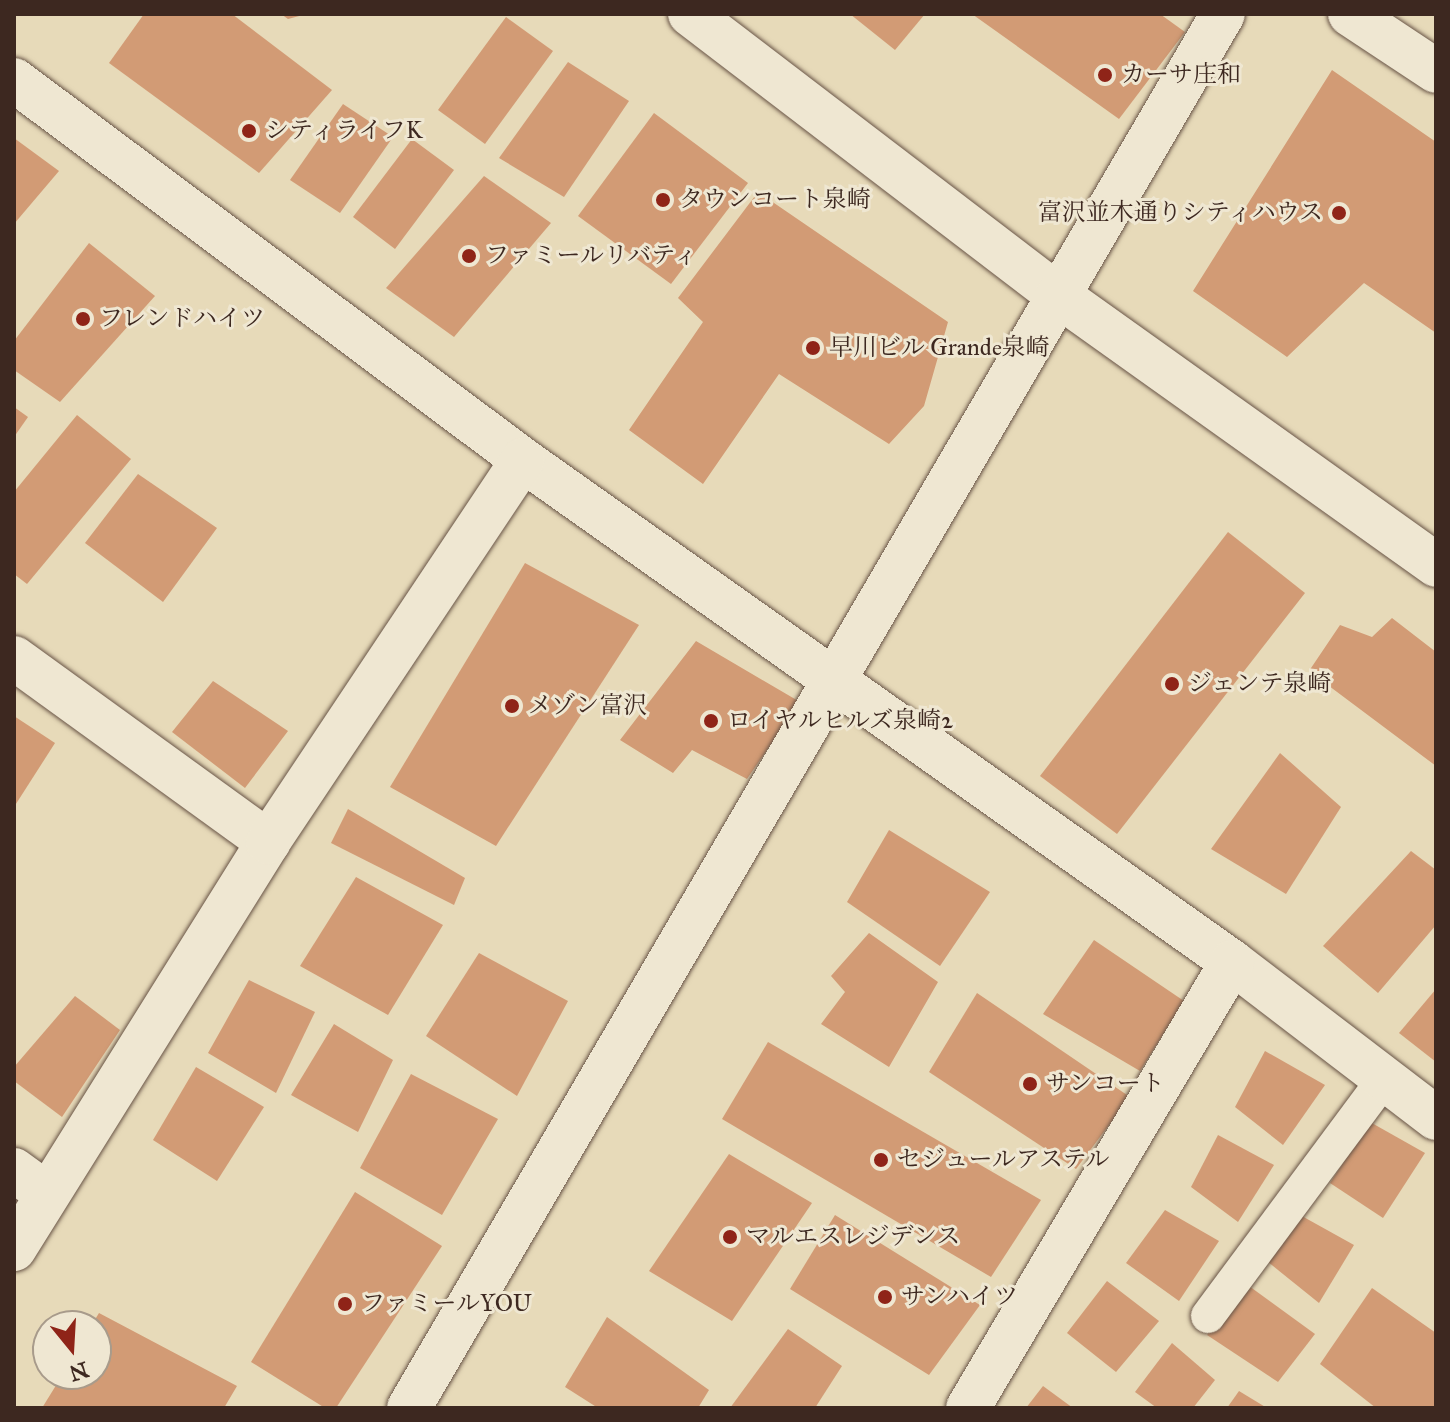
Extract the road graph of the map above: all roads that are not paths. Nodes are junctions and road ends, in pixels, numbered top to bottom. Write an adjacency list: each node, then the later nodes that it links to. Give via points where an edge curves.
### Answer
1 (690, 14): 6 (street)
2 (1223, 14): 6 (street)
3 (1350, 14): 4 (street)
4 (1436, 71)
5 (14, 80): 7 (street)
6 (1058, 295): 8 (street); 10 (street)
7 (523, 460): 10 (street); 11 (street)
8 (1436, 565)
9 (14, 658): 11 (street)
10 (832, 681): 12 (street); 18 (street)
11 (268, 842): 15 (street)
12 (1232, 962): 13 (street); 19 (street)
13 (1384, 1079): 14 (street); 17 (lane)
14 (1436, 1118)
15 (30, 1182): 16 (street)
16 (14, 1249)
17 (1208, 1316)
18 (409, 1408)
19 (968, 1408)

